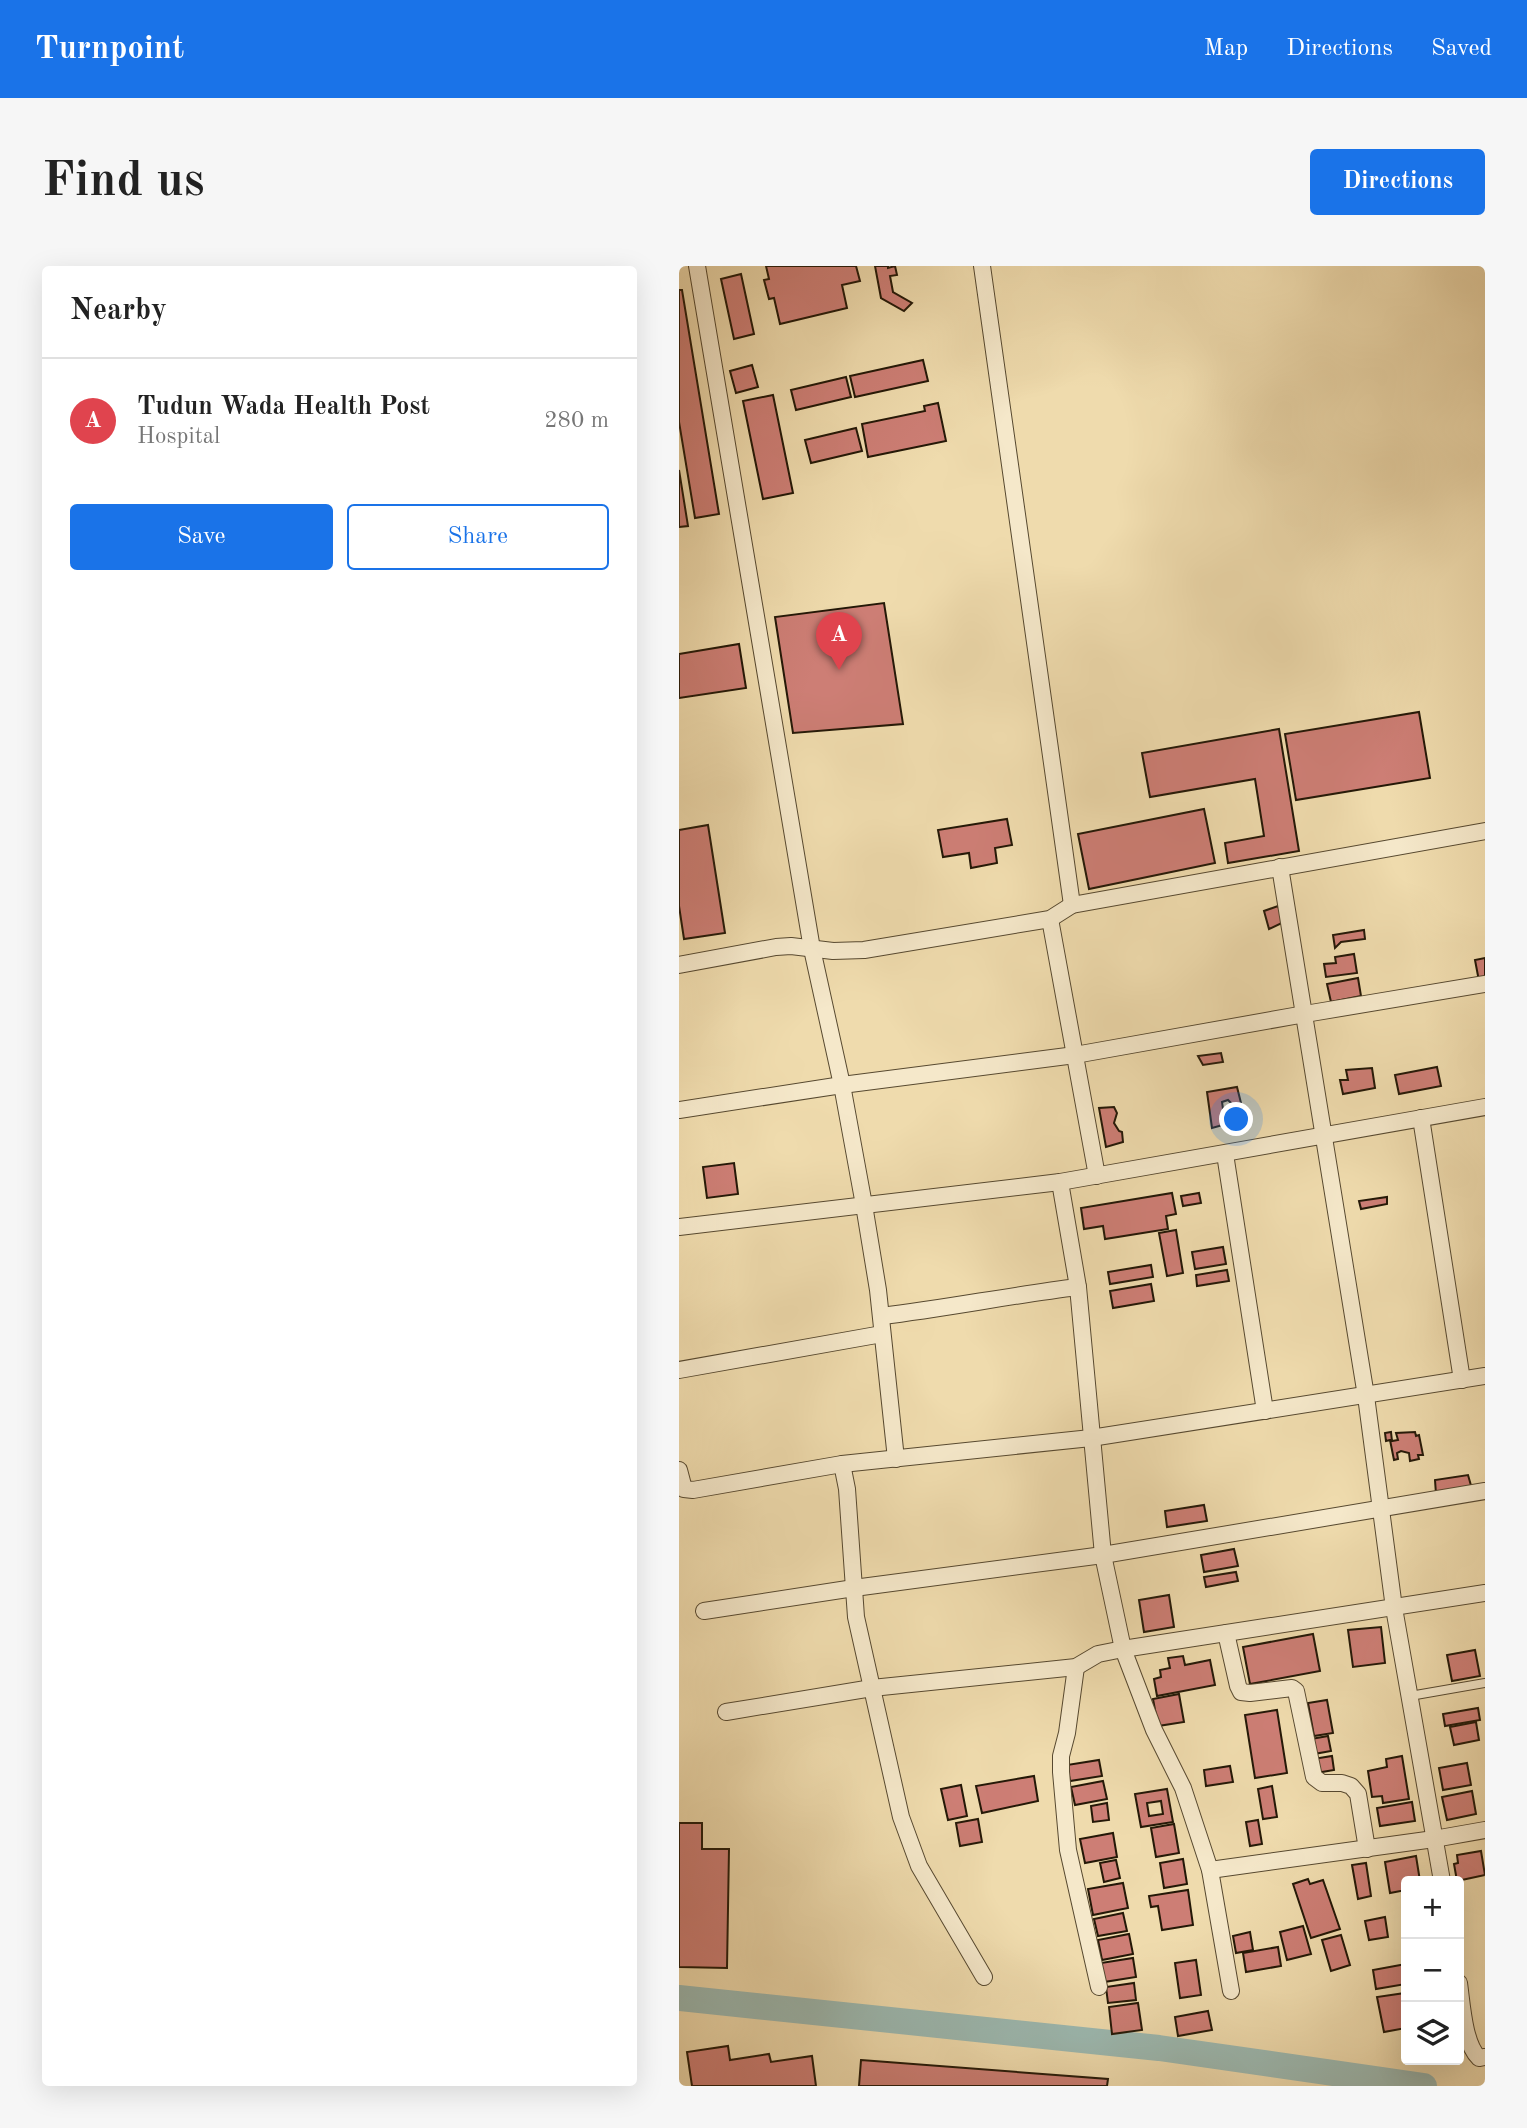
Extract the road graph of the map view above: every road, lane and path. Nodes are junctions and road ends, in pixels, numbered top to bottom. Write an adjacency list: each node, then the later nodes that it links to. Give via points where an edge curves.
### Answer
1 (697, 266): 7 (street)
2 (982, 266): 5 (street)
3 (1485, 831): 4 (street)
4 (1280, 867): 5 (street); 10 (street)
5 (1072, 905): 6 (street)
6 (1050, 919): 7 (street, via 864,950); 11 (street)
7 (812, 949): 8 (street, via 776,947); 12 (street)
8 (679, 965)
9 (1485, 984): 10 (street)
10 (1305, 1014): 11 (street); 16 (street)
11 (1075, 1055): 12 (street); 18 (street)
12 (842, 1085): 14 (street); 20 (street)
13 (1485, 1107): 15 (street)
14 (679, 1110)
15 (1420, 1118): 16 (street); 27 (street)
16 (1323, 1135): 17 (street); 28 (street)
17 (1225, 1153): 18 (street); 29 (street)
18 (1097, 1176): 19 (street)
19 (1060, 1182): 20 (street); 22 (street)
20 (864, 1205): 21 (street); 23 (street)
21 (679, 1227)
22 (1078, 1287): 23 (street); 30 (street)
23 (881, 1316): 24 (street)
24 (882, 1334): 25 (street); 31 (street)
25 (679, 1370)
26 (1485, 1377): 27 (street)
27 (1462, 1380): 28 (street)
28 (1366, 1396): 29 (street); 35 (street)
29 (1265, 1411): 30 (street)
30 (1091, 1438): 31 (street); 36 (street)
31 (896, 1459): 32 (street)
32 (842, 1464): 33 (street, via 693,1490 684,1489); 37 (street)
33 (679, 1470)
34 (1485, 1490): 35 (street)
35 (1381, 1507): 36 (street); 39 (street)
36 (1103, 1555): 37 (street); 42 (street)
37 (854, 1588): 40 (street); 45 (street)
38 (1485, 1593): 39 (street)
39 (1394, 1608): 41 (street); 46 (street)
40 (704, 1611)
41 (1226, 1633): 42 (street); 50 (street, via 1241,1692 1296,1691 1314,1777 1322,1783 1351,1786 1358,1794)
42 (1123, 1649): 43 (street, via 1098,1654); 51 (street, via 1154,1730 1183,1788)
43 (1076, 1667): 45 (street); 54 (street, via 1061,1772 1068,1850)
44 (1485, 1682): 46 (lane)
45 (872, 1688): 47 (street); 53 (street, via 901,1817 919,1866)
46 (1410, 1696): 49 (street)
47 (726, 1712)
48 (1485, 1830): 49 (street)
49 (1434, 1839): 50 (street); 52 (street)
50 (1367, 1849): 51 (street)
51 (1210, 1870): 55 (street)
52 (1440, 1876)
53 (983, 1977)
54 (1099, 1987)
55 (1231, 1991)
56 (1462, 2002): 57 (street, via 1473,2053)
57 (1485, 2057)

